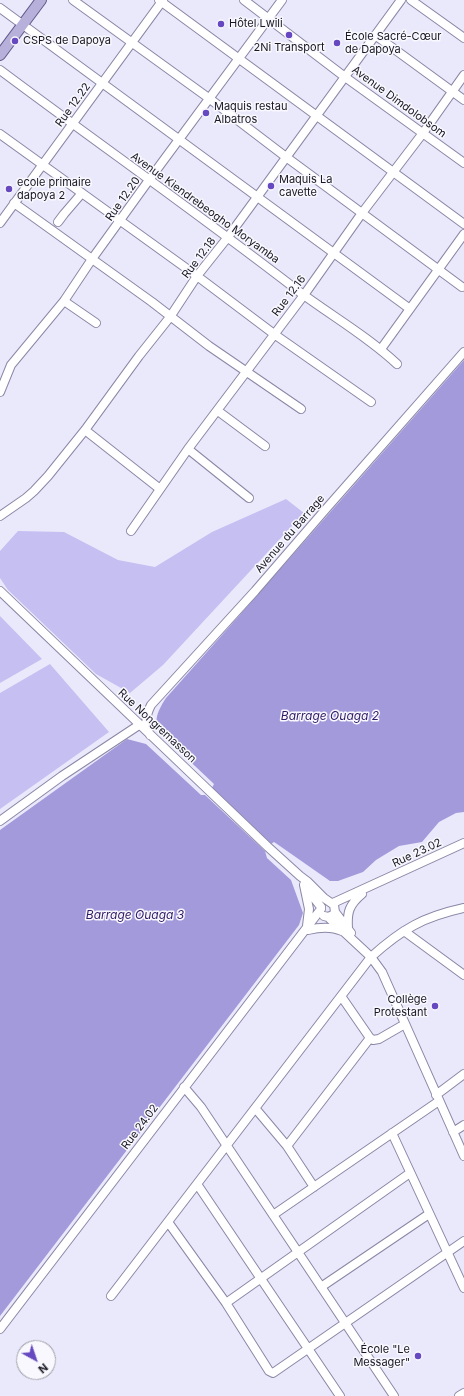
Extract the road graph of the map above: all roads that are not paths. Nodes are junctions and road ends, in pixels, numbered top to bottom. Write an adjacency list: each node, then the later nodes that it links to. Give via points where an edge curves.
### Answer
1 (41, 0): 10 (main road)
2 (73, 0): 13 (street)
3 (244, 0): 9 (street, Avenue Dimdolobsom)
4 (282, 0): 9 (street, Rue 12.20)
5 (402, 0): 11 (street, Rue 12.18)
6 (411, 0): 12 (street)
7 (161, 1): 13 (street, Rue 12.22); 15 (street)
8 (0, 8): 10 (street)
9 (269, 18): 15 (street, Rue 12.20); 18 (street, Avenue Dimdolobsom)
10 (22, 25): 14 (main road); 19 (street)
11 (376, 35): 18 (street, Rue 12.18); 20 (street)
12 (464, 38)
13 (132, 43): 19 (street, Rue 12.22); 21 (street)
14 (0, 55)
15 (239, 59): 21 (street, Rue 12.20); 23 (street)
16 (0, 70): 24 (street, Avenue Kiendrebeogho Moryamba)
17 (464, 75): 20 (street, Rue 12.16)
18 (345, 77): 23 (street, Rue 12.18); 25 (street, Avenue Dimdolobsom)
19 (102, 84): 24 (street, Rue 12.22); 27 (street)
20 (452, 91): 22 (street); 25 (street, Rue 12.16)
21 (210, 99): 27 (street, Rue 12.20); 28 (street)
22 (464, 100)
23 (316, 116): 28 (street, Rue 12.18); 31 (street)
24 (73, 124): 30 (street, Rue 12.22); 32 (street, Avenue Kiendrebeogho Moryamba)
25 (423, 133): 29 (street, Avenue Dimdolobsom); 31 (street, Rue 12.16)
26 (0, 134): 30 (street)
27 (180, 140): 32 (street, Rue 12.20); 34 (street)
28 (286, 157): 34 (street, Rue 12.18); 36 (street)
29 (464, 163)
30 (43, 164): 33 (street); 35 (street, Rue 12.22)
31 (393, 172): 36 (street, Rue 12.16); 40 (street)
32 (149, 180): 37 (street, Rue 12.20); 42 (street, Avenue Kiendrebeogho Moryamba)
33 (82, 192): 37 (street); 38 (street)
34 (257, 196): 42 (street, Rue 12.18); 43 (street)
35 (14, 203): 39 (street, Rue 12.22); 44 (street)
36 (362, 213): 43 (street, Rue 12.16); 45 (street)
37 (121, 221): 44 (street, Rue 12.20); 46 (street)
38 (58, 222)
39 (0, 223)
40 (464, 224)
41 (464, 234): 45 (street)
42 (228, 237): 46 (street, Rue 12.18); 48 (street, Avenue Kiendrebeogho Moryamba)
43 (334, 253): 48 (street, Rue 12.16); 50 (street)
44 (92, 259): 49 (street, Rue 12.20); 51 (street)
45 (438, 269): 47 (street); 50 (street)
46 (197, 276): 51 (street, Rue 12.18); 53 (street)
47 (462, 286)
48 (304, 295): 53 (street, Rue 12.16); 54 (street, Avenue Kiendrebeogho Moryamba)
49 (64, 301): 52 (street); 58 (street, Rue 12.20, via 11,365)
50 (410, 308): 54 (street)
51 (170, 317): 57 (street); 62 (street, Rue 12.18)
52 (96, 323)
53 (274, 334): 57 (street, Rue 12.16); 59 (street)
54 (381, 349): 56 (street, Avenue Kiendrebeogho Moryamba)
55 (464, 352): 71 (street, Avenue du Barrage, via 151,706 145,719)
56 (397, 364)
57 (246, 372): 60 (street); 61 (street, Rue 12.16)
58 (0, 392)
59 (371, 402)
60 (301, 409)
61 (218, 412): 63 (street); 64 (street, Rue 12.16)
62 (85, 430): 65 (street); 67 (street, Rue 12.18, via 34,491)
63 (266, 446)
64 (188, 449): 65 (street, Rue 12.16); 66 (street)
65 (160, 489): 68 (street, Rue 12.16)
66 (249, 498)
67 (0, 516)
68 (131, 531)
69 (0, 591): 70 (street, Rue Nongremasson)
70 (139, 725): 71 (street, Rue Nongremasson); 72 (street)
71 (150, 735): 74 (street, Rue Nongremasson)
72 (0, 821)
73 (464, 843): 75 (street, Rue 23.02)
74 (300, 876): 76 (street, Rue Nongremasson); 79 (street, Rue Nongremasson, via 308,882)
75 (380, 882): 77 (street, Rue 23.02); 79 (street, Rue 23.02)
76 (304, 885): 79 (street, Rue Nongremasson); 80 (street, via 309,909)
77 (362, 894): 79 (street, Rue 23.02); 81 (street, via 354,900 349,910)
78 (464, 908): 82 (street, via 430,917)
79 (328, 909): 80 (street, Rue 24.02); 81 (street, Rue Nongremasson)
80 (307, 929): 81 (street, via 325,927); 89 (street, Rue 24.02)
81 (346, 930): 83 (street, Rue Nongremasson)
82 (404, 931): 83 (street); 84 (street)
83 (371, 957): 85 (street); 86 (street, Rue Nongremasson, via 382,972)
84 (464, 975)
85 (341, 996): 87 (street); 91 (street)
86 (405, 1024): 87 (street, via 379,1039); 90 (street, Rue Nongremasson)
87 (370, 1038): 96 (street)
88 (464, 1074): 90 (street)
89 (184, 1087): 95 (street, via 202,1107); 113 (street, Rue 24.02)
90 (437, 1098): 93 (street, Rue Nongremasson); 94 (street)
91 (255, 1108): 95 (street); 96 (street)
92 (464, 1125): 93 (street)
93 (453, 1132): 97 (street, Rue Nongremasson)
94 (392, 1133): 98 (street); 100 (street)
95 (227, 1145): 99 (street); 102 (street)
96 (286, 1146): 100 (street)
97 (464, 1156)
98 (410, 1173): 101 (street); 105 (street)
99 (197, 1184): 103 (street); 107 (street)
100 (314, 1187): 102 (street)
101 (429, 1214): 106 (street); 108 (street)
102 (273, 1215): 105 (street)
103 (168, 1222): 110 (street); 111 (street)
104 (464, 1242): 106 (street)
105 (298, 1252): 107 (street); 108 (street)
106 (448, 1253): 109 (street); 112 (street)
107 (261, 1278): 111 (street); 114 (street)
108 (321, 1287): 112 (street)
109 (464, 1288)
110 (112, 1296)
111 (226, 1303): 114 (street, via 272,1373)
112 (345, 1323): 114 (street); 117 (street)
113 (0, 1329)
114 (308, 1348): 116 (street)
115 (464, 1393): 118 (street)
116 (340, 1396)
117 (394, 1396)
118 (459, 1396)

